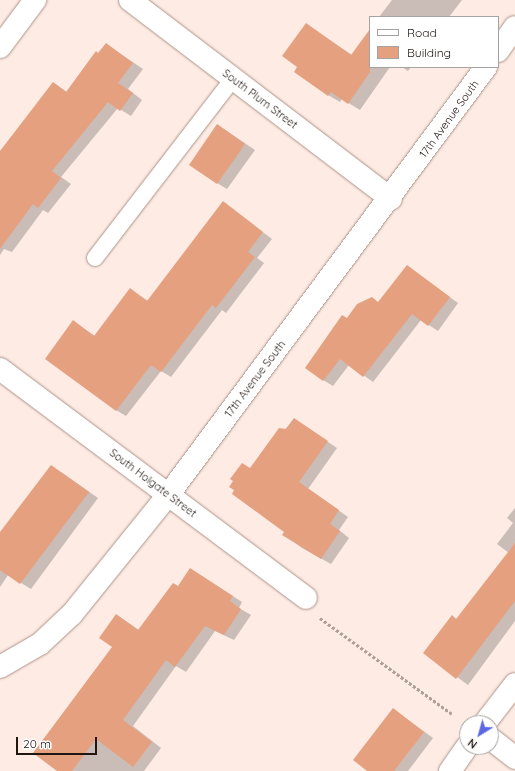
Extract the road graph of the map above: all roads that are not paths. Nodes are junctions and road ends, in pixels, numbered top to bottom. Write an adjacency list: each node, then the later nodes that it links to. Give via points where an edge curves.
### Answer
1 (35, 0): 4 (street)
2 (130, 0): 7 (street, South Plum Street)
3 (515, 28): 5 (street)
4 (0, 47)
5 (499, 50)
6 (485, 68): 8 (street, 17th Avenue South)
7 (233, 79): 8 (street, South Plum Street); 9 (lane)
8 (391, 199): 11 (street, 17th Avenue South)
9 (95, 258)
10 (0, 369): 11 (street, South Holgate Street)
11 (169, 494): 12 (street, South Holgate Street); 13 (street, 17th Avenue South, via 72,614 40,644)
12 (306, 598)
13 (0, 667)
14 (515, 684): 15 (street)
15 (491, 715)
16 (499, 745): 18 (street)
17 (462, 755): 19 (street)
18 (515, 758)
19 (450, 771)

